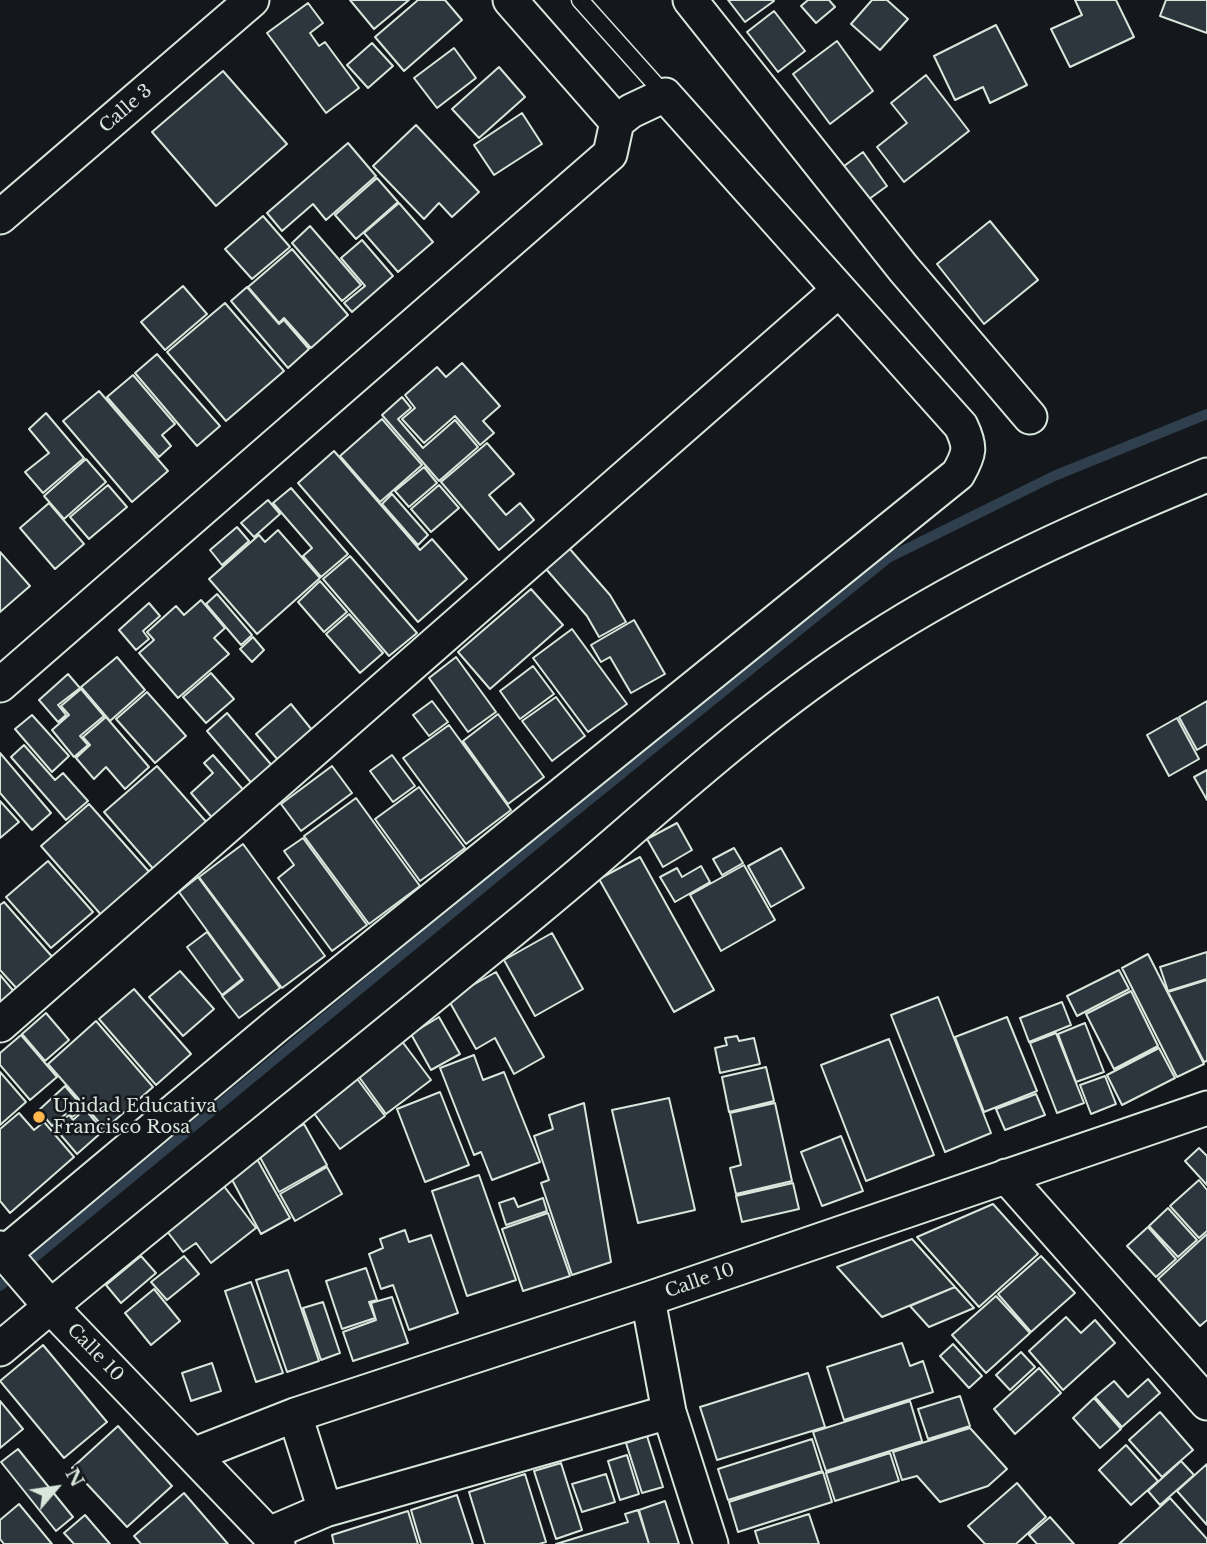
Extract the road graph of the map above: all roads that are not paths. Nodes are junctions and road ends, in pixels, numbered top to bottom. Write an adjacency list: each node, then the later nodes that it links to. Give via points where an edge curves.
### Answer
1 (252, 0): 7 (street, Calle 3)
2 (510, 0): 6 (street)
3 (580, 0): 5 (lane)
4 (690, 0): 9 (street, via 903,268)
5 (665, 95): 6 (street); 8 (street)
6 (617, 122): 11 (street, via 610,154)
7 (0, 217)
8 (839, 290): 12 (street); 15 (street, via 961,426 969,442 958,474 277,1025)
9 (1030, 417)
10 (1207, 475): 16 (street, via 1012,561 940,599 808,684 462,972)
11 (0, 685)
12 (0, 1025)
13 (1207, 1108): 14 (street, Calle 10)
14 (1006, 1175): 17 (street, Calle 10); 19 (street)
15 (3, 1254): 16 (street, Calle 10)
16 (43, 1297): 18 (street); 22 (street, Calle 10)
17 (648, 1299): 20 (street); 21 (street, Calle 10)
18 (0, 1349)
19 (1207, 1403)
20 (668, 1412): 23 (street); 25 (street)
21 (295, 1415): 22 (street, Calle 10); 23 (street)
22 (193, 1455): 24 (street, Calle 10)
23 (325, 1510): 24 (street)
24 (273, 1539)
25 (711, 1544)

